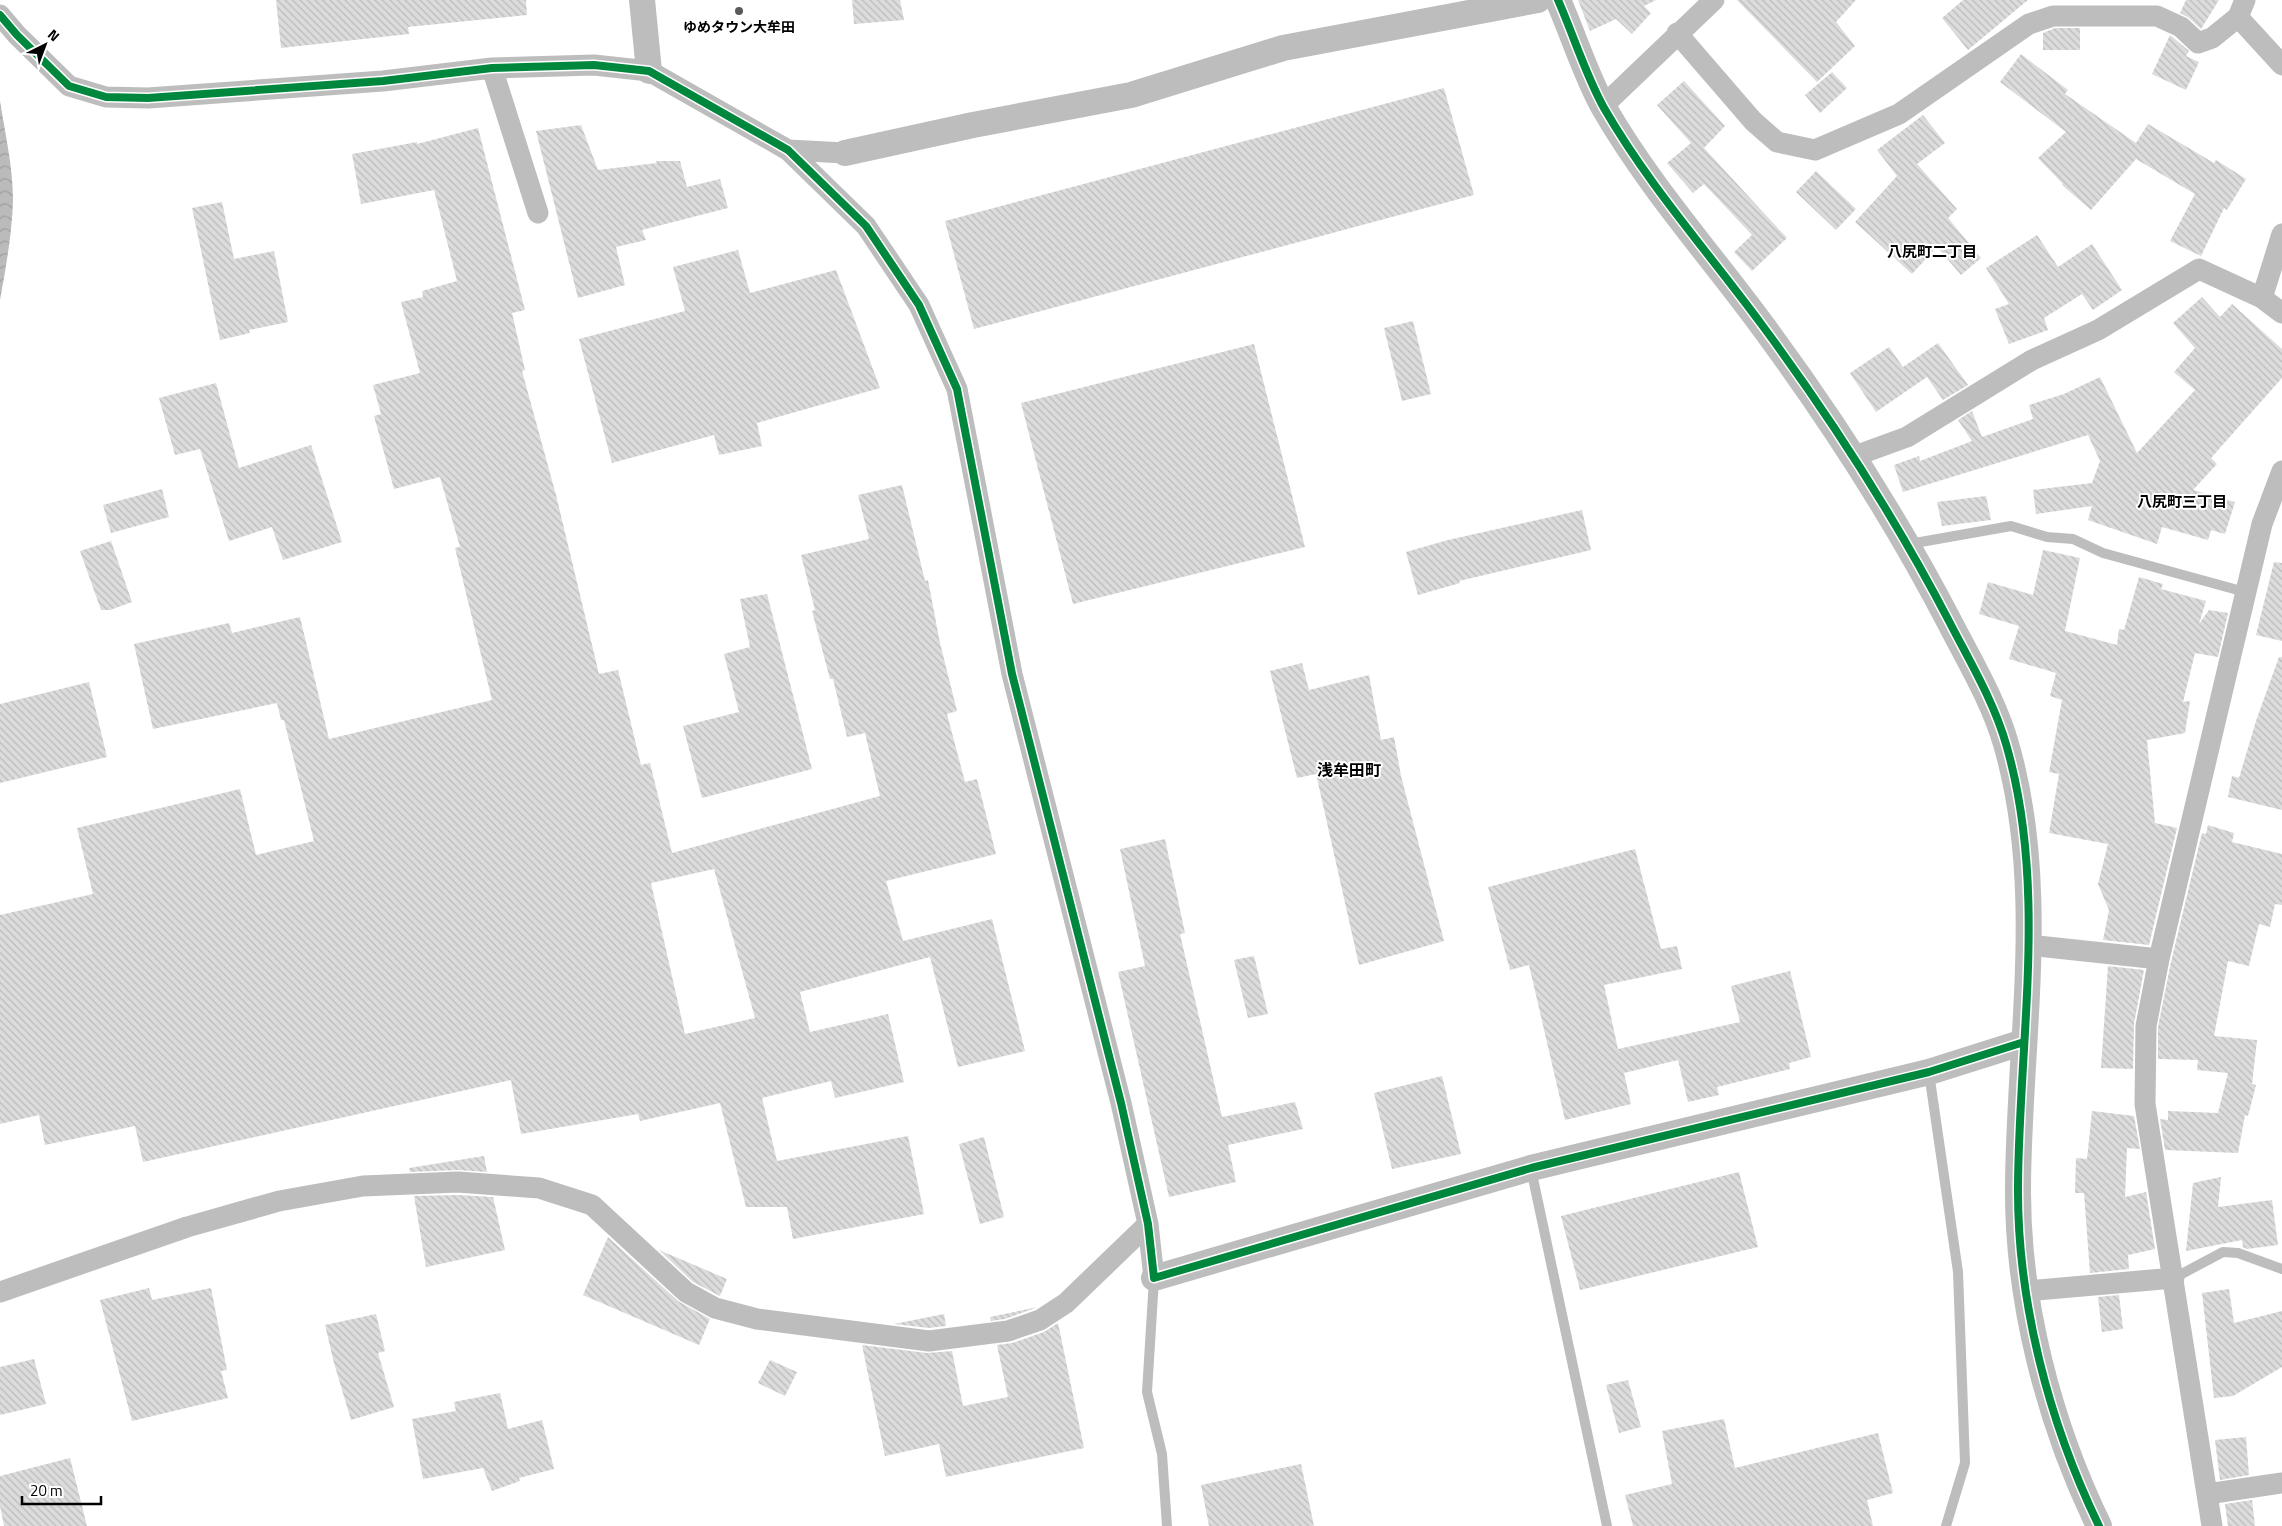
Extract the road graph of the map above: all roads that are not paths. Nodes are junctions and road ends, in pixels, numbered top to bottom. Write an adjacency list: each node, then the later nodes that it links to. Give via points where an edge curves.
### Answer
1 (642, 0): 10 (street)
2 (1538, 0): 13 (street, via 1283,48 1131,95)
3 (1558, 0): 11 (street)
4 (1714, 0): 7 (street)
5 (2241, 8): 7 (street, via 2212,38 2198,43 2181,27 2157,16 2053,16 2029,24 1899,114 1815,150 1777,142 1753,121); 8 (street)
6 (0, 15): 9 (street, via 69,86 106,97 148,98 344,84)
7 (1677, 33): 11 (street)
8 (2282, 65)
9 (492, 68): 10 (street, via 594,65); 14 (street)
10 (649, 71): 12 (street)
11 (1603, 106): 18 (street, via 1662,195 1763,326)
12 (788, 150): 13 (street); 27 (street, via 866,226 919,305 957,389 1012,674 1121,1103)
13 (845, 153)
14 (538, 213)
15 (2282, 234): 16 (street)
16 (2262, 298): 17 (street); 18 (street, via 2199,270 2098,330 2032,360 1907,437)
17 (2282, 313)
18 (1852, 457): 22 (street, via 1928,581 2005,739 2020,796 2027,853)
19 (2282, 471): 21 (street, via 2262,524)
20 (1915, 544): 21 (lane, via 2011,526 2047,537 2073,539 2103,553)
21 (2245, 592): 23 (street)
22 (2028, 945): 23 (street); 24 (street)
23 (2159, 959): 30 (street, via 2146,1026 2145,1104)
24 (2024, 1042): 25 (street); 32 (street, via 2018,1188)
25 (1929, 1072): 26 (street); 37 (lane, via 1958,1272 1965,1463)
26 (1531, 1168): 29 (street); 36 (lane)
27 (1148, 1224): 29 (street); 31 (street, via 1066,1303 1040,1320 1008,1331 929,1341 758,1319 715,1308 686,1292 592,1205 539,1188 458,1182 363,1186 279,1201 187,1227)
28 (2280, 1265): 30 (lane, via 2223,1252)
29 (1154, 1278): 35 (lane, via 1147,1392 1162,1454)
30 (2174, 1278): 32 (street); 34 (street)
31 (0, 1292)
32 (2026, 1292): 38 (street, via 2034,1341 2067,1451)
33 (2282, 1483): 34 (street)
34 (2207, 1494): 39 (street)
35 (1167, 1526)
36 (1607, 1526)
37 (1946, 1526)
38 (2099, 1526)
39 (2212, 1526)

